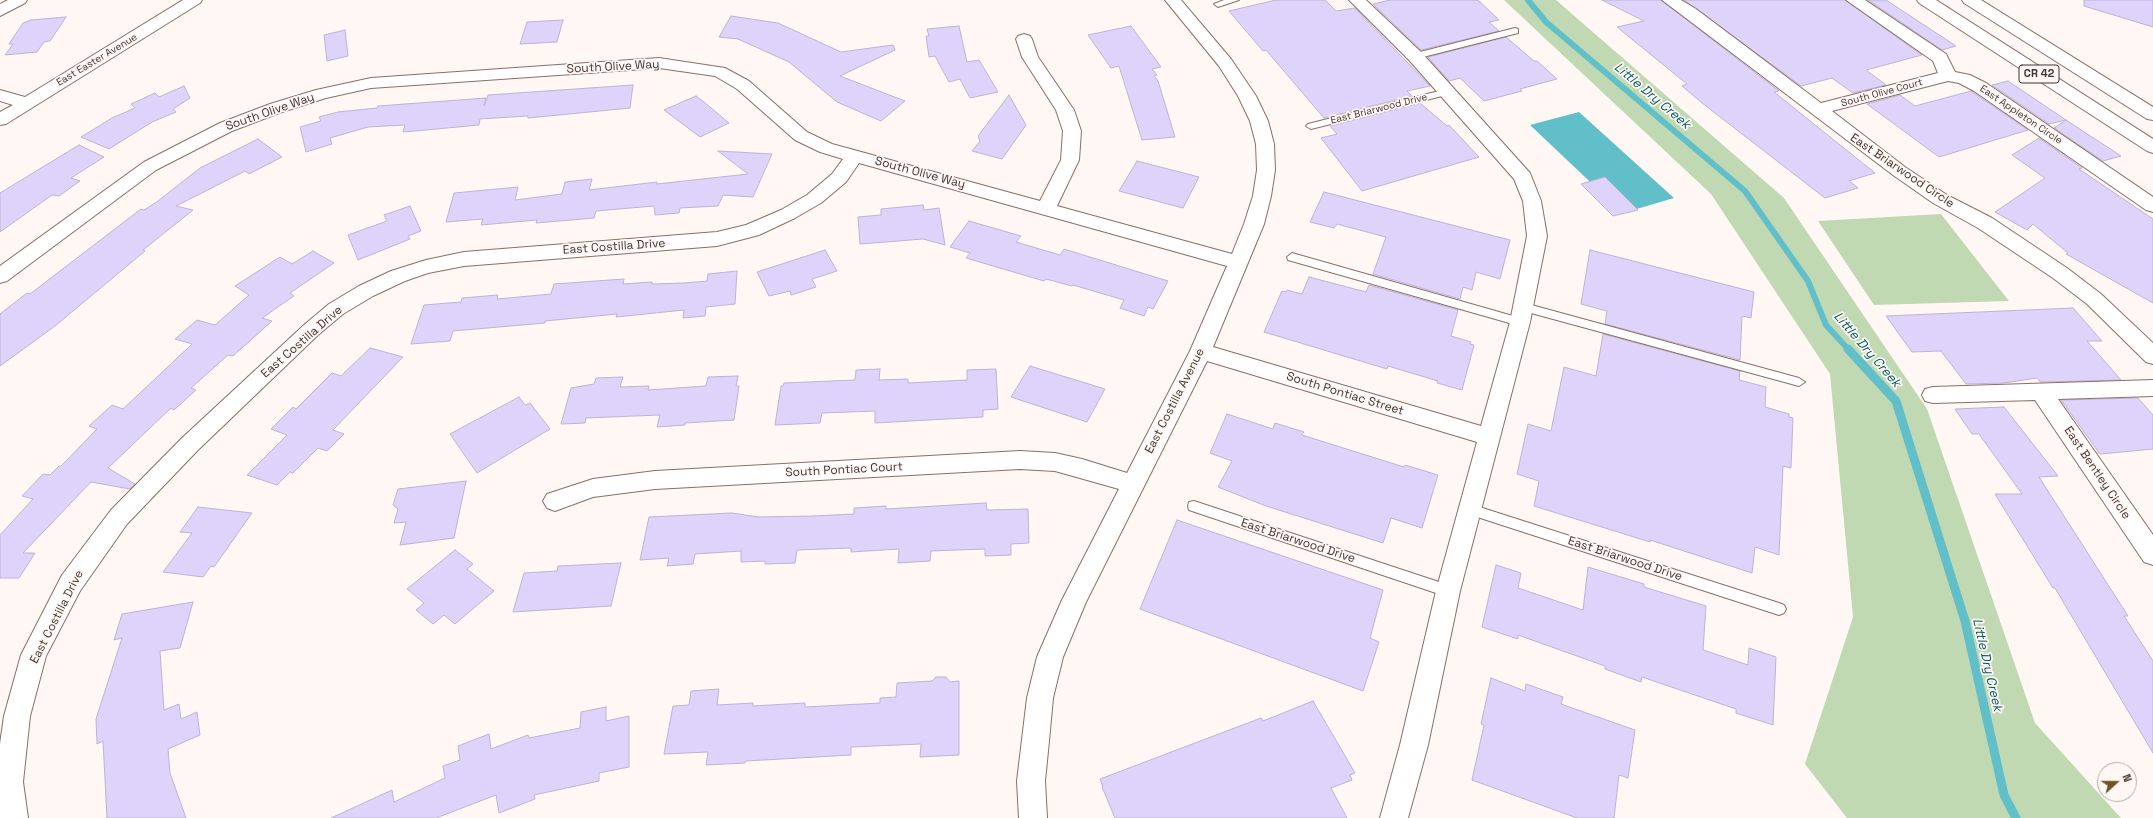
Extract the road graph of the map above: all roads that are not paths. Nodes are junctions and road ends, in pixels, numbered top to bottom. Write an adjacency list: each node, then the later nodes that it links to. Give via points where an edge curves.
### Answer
1 (19, 0): 11 (street)
2 (194, 0): 18 (street, East Easter Avenue)
3 (1173, 0): 28 (street, East Costilla Avenue, via 1225,63 1247,96 1259,120 1265,144 1266,170 1262,196 1254,224)
4 (1236, 0): 10 (lane)
5 (1357, 0): 14 (street, East Briarwood Drive)
6 (1670, 0): 19 (street, East Briarwood Circle, via 1690,12)
7 (1854, 0): 15 (street, via 1940,58)
8 (1925, 0): 23 (street, CR 42)
9 (1970, 0): 20 (street, CR 42)
10 (1218, 4)
11 (0, 11)
12 (1515, 31): 14 (lane)
13 (1024, 39): 26 (street, via 1030,57 1065,110 1072,132 1070,160)
14 (1415, 56): 16 (street, East Briarwood Drive)
15 (1948, 76): 19 (street, South Olive Court); 25 (street, East Appleton Circle, via 1964,79 1980,87)
16 (1447, 92): 22 (lane, East Briarwood Drive); 30 (street, East Briarwood Drive, via 1523,177 1532,201 1537,236)
17 (0, 95): 18 (street)
18 (26, 103): 21 (street, East Easter Avenue)
19 (1816, 110): 32 (street, East Briarwood Circle, via 1934,195 1985,223 2060,273 2094,298)
20 (2153, 115)
21 (0, 120)
22 (1311, 126)
23 (2153, 147)
24 (855, 155): 26 (street, South Olive Way); 29 (street, South Olive Way, via 826,148 801,136 743,85 725,75 689,66 659,63 371,83 276,108 226,127 190,145 150,166); 45 (street, East Costilla Drive, via 839,178 814,199 752,230 717,239 464,259 398,276 336,309 190,444 119,517 88,558 71,584 34,655)
25 (2153, 206)
26 (1046, 208): 28 (street, South Olive Way)
27 (1292, 257): 30 (lane)
28 (1238, 262): 31 (street, East Costilla Avenue)
29 (0, 276)
30 (1522, 315): 33 (lane); 37 (street, East Briarwood Drive)
31 (1201, 351): 37 (street, South Pontiac Street); 38 (street, East Costilla Avenue)
32 (2153, 356)
33 (1799, 382)
34 (2153, 388): 35 (street)
35 (2041, 391): 36 (street); 42 (street, East Bentley Circle)
36 (1933, 395)
37 (1489, 436): 41 (street, East Briarwood Drive)
38 (1132, 484): 39 (street, South Pontiac Court, via 1055,462 1020,460 656,480 593,488); 47 (street, East Costilla Avenue, via 1074,600 1050,657 1040,698 1035,741 1031,781)
39 (555, 501)
40 (1194, 506): 43 (lane, East Briarwood Drive)
41 (1470, 508): 43 (street, East Briarwood Drive); 44 (lane, East Briarwood Drive)
42 (2153, 555)
43 (1448, 591): 48 (street, East Briarwood Drive, via 1414,745)
44 (1779, 609)
45 (5, 767): 46 (street, East Costilla Drive)
46 (14, 818)
47 (1033, 818)
48 (1394, 818)

